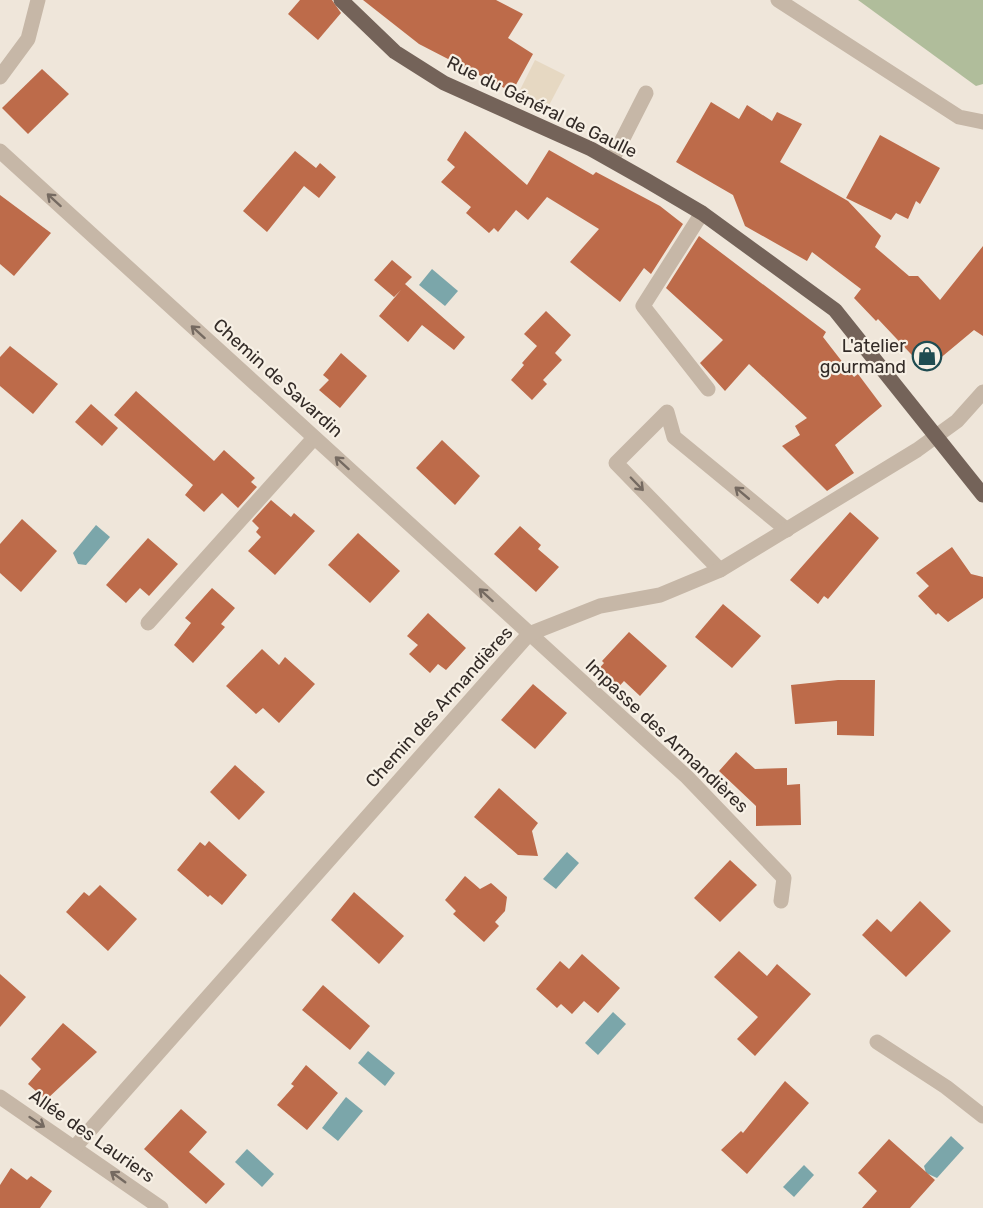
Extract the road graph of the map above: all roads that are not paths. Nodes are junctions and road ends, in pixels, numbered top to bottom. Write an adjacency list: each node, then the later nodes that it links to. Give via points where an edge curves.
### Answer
1 (38, 0): 4 (street, via 28,39)
2 (340, 0): 8 (main road, Rue du Général de Gaulle, via 395,52 444,83)
3 (778, 0): 6 (street, via 959,117)
4 (0, 77)
5 (646, 93): 8 (street)
6 (983, 122)
7 (0, 151): 13 (street, Chemin de Savardin, one-way to 7)
8 (612, 160): 9 (main road, Rue du Général de Gaulle)
9 (702, 213): 10 (street, via 643,306); 12 (main road, Rue du Général de Gaulle, via 835,310)
10 (708, 389)
11 (983, 392): 12 (street, Chemin des Armandières, via 957,422)
12 (936, 437): 14 (main road, Rue du Général de Gaulle); 15 (street, Chemin des Armandières)
13 (314, 438): 17 (street); 18 (street, Chemin de Savardin, one-way to 13)
14 (983, 495)
15 (787, 530): 16 (street, Chemin des Armandières); 16 (street, one-way to 16, via 674,437 667,412 616,463)
16 (720, 570): 18 (street, Chemin des Armandières, via 660,595 600,606)
17 (148, 624)
18 (530, 634): 19 (street, Impasse des Armandières, via 687,777 784,878); 23 (street, Chemin des Armandières)
19 (781, 901)
20 (877, 1042): 22 (street)
21 (0, 1097): 23 (street, Allée des Lauriers, one-way to 23)
22 (983, 1116)
23 (75, 1147): 24 (street, Allée des Lauriers, one-way to 23)
24 (161, 1208)

